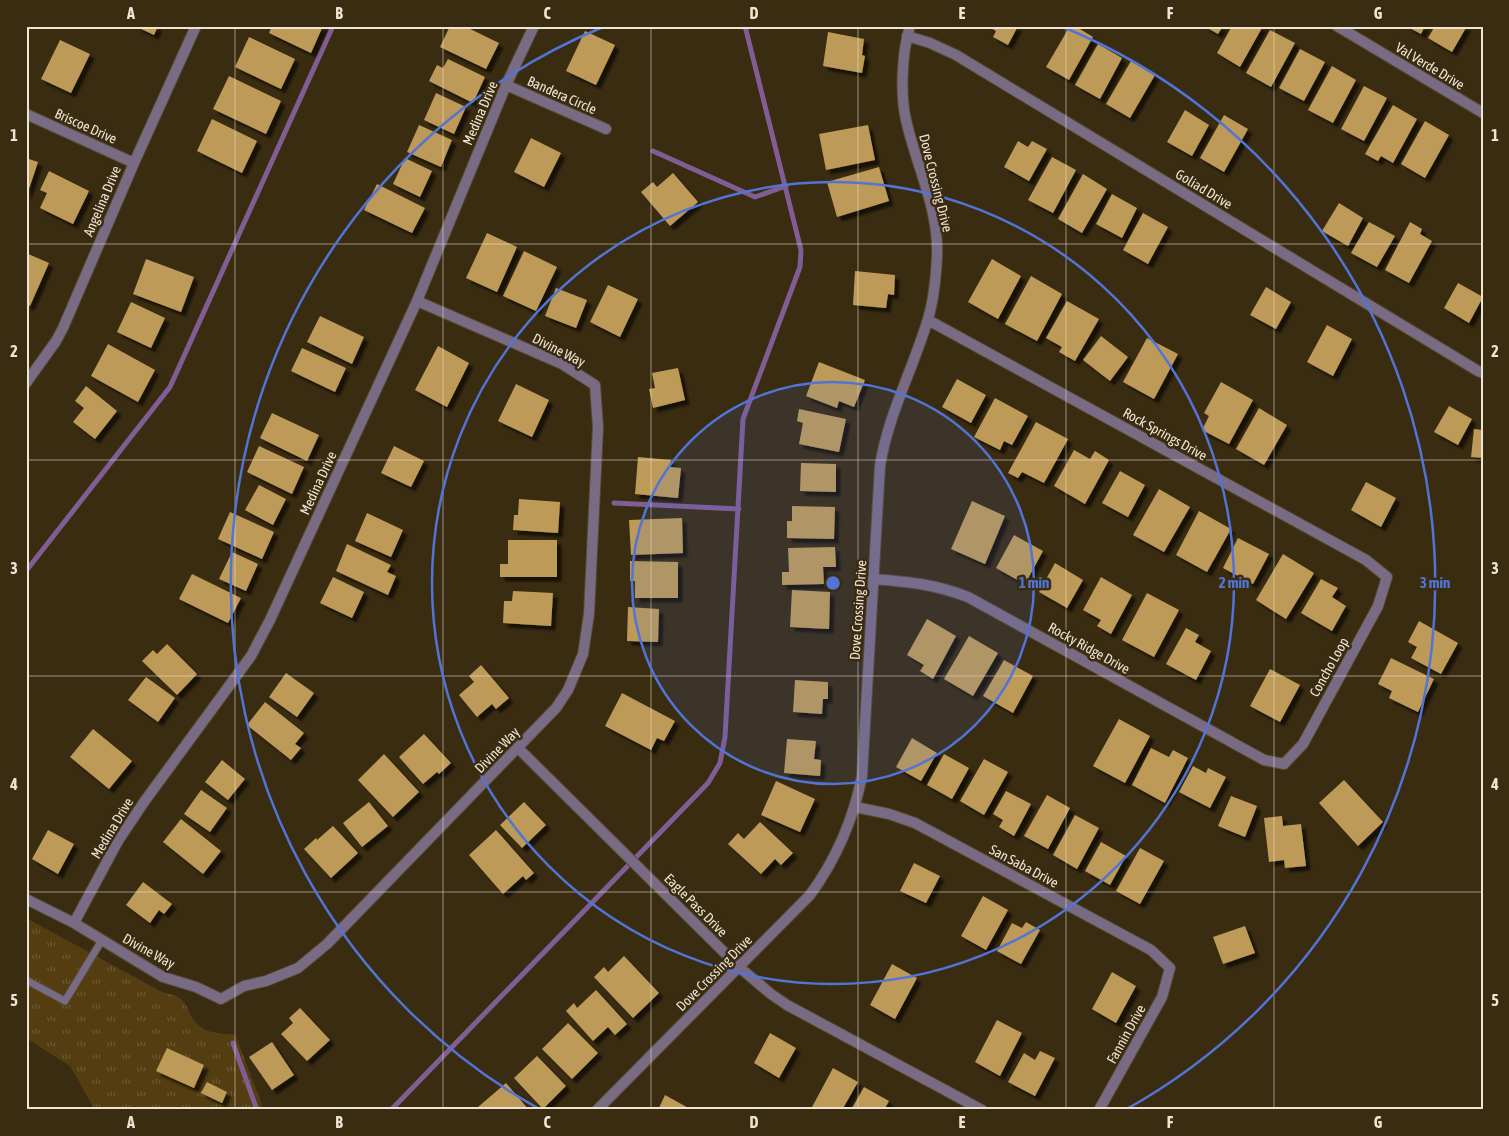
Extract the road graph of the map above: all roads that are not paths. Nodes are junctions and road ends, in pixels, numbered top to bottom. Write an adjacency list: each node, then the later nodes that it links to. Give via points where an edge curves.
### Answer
1 (196, 26): 9 (street, Angelina Drive)
2 (534, 26): 5 (street, Medina Drive)
3 (1337, 26): 6 (street, Val Verde Drive)
4 (908, 31): 11 (street, Dove Crossing Drive, via 903,58 906,118 936,228 934,292); 13 (street, Goliad Drive, via 956,55)
5 (506, 85): 8 (street, Bandera Circle); 10 (street, Medina Drive)
6 (1483, 113)
7 (26, 114): 9 (street, Briscoe Drive)
8 (606, 129)
9 (134, 163): 12 (street, Angelina Drive, via 63,328 56,341)
10 (417, 301): 17 (street, Divine Way, via 562,364 595,385 598,427 589,614 583,654 568,690 556,708); 21 (street, Medina Drive, via 251,656 118,841)
11 (928, 320): 15 (street, Rock Springs Drive, via 1366,560); 16 (street, Dove Crossing Drive, via 893,411 883,448)
12 (30, 368): 14 (street, Angelina Drive)
13 (1483, 373)
14 (26, 383)
15 (1387, 577): 18 (street, Concho Loop, via 1378,606 1303,744)
16 (874, 579): 18 (street, Rocky Ridge Drive, via 925,583 968,597 1264,760); 19 (street, Dove Crossing Drive, via 862,776)
17 (518, 748): 22 (street, Divine Way, via 327,944 298,968 244,986 221,999 196,987 163,978); 23 (street, Eagle Pass Drive)
18 (1284, 764)
19 (856, 807): 23 (street, Dove Crossing Drive, via 824,876 810,895); 24 (street, San Saba Drive, via 915,822 1151,950)
20 (26, 899): 21 (street, Divine Way)
21 (74, 923): 22 (street, Divine Way)
22 (102, 940): 25 (lane, via 65,1001)
23 (739, 967): 26 (street, Dove Crossing Drive); 27 (street, Eagle Pass Drive, via 787,1005)
24 (1170, 968): 28 (street, Fannin Drive, via 1162,997)
25 (26, 980)
26 (598, 1110)
27 (982, 1110)
28 (1099, 1110)

